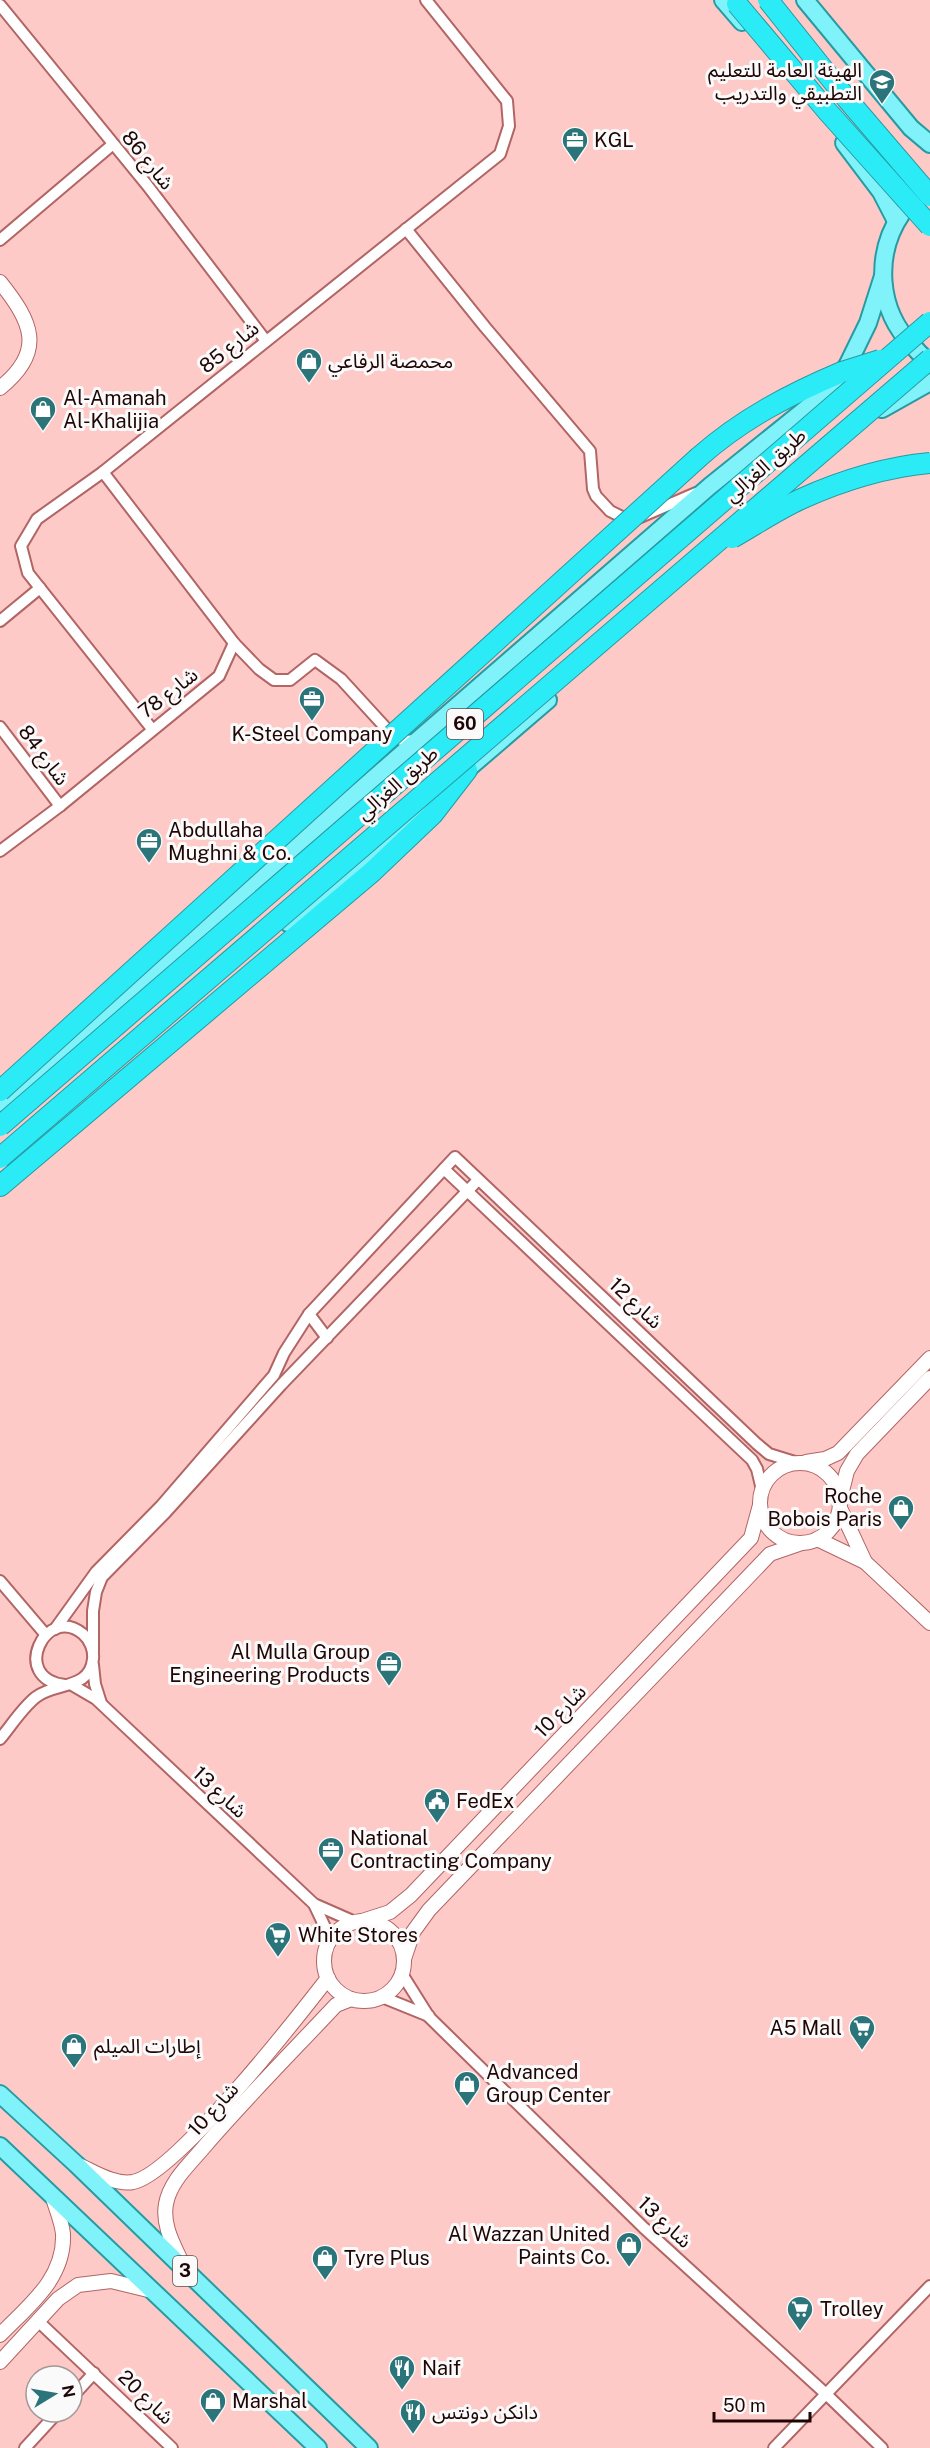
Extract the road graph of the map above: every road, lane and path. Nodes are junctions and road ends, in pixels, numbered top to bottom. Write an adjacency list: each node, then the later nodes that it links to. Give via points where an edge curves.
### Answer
1 (426, 0): 13 (street, شارع 85, via 507,101 509,126 500,154)
2 (723, 0): 11 (main road, via 862,165)
3 (734, 0): 12 (highway, bridge)
4 (768, 0): 10 (highway, bridge)
5 (806, 0): 7 (main road, via 911,128)
6 (0, 5): 8 (street, شارع 86)
7 (930, 144)
8 (112, 145): 14 (street); 18 (street, شارع 86)
9 (930, 185): 11 (main road)
10 (930, 196)
11 (896, 221): 15 (main road, via 886,248)
12 (930, 226)
13 (406, 229): 18 (street, شارع 85); 25 (street, via 590,451 596,496 610,511 626,519 638,518)
14 (0, 240)
15 (883, 276): 20 (main road, via 885,296 895,323 903,336); 25 (main road, طريق الغزالي, via 868,323 833,387)
16 (0, 282): 22 (street, via 25,317 29,348 15,376)
17 (930, 322): 38 (highway, طريق الغزالي / 60, bridge)
18 (266, 341): 24 (street, شارع 85)
19 (930, 350): 36 (highway, bridge, via 888,357 802,388 717,440)
20 (930, 360): 26 (highway, طريق الغزالي / 60, bridge)
21 (930, 382): 33 (main road, طريق الغزالي, via 888,404)
22 (0, 388)
23 (930, 463): 26 (highway, bridge, via 907,465 853,480 800,500)
24 (103, 472): 27 (street, شارع 85, via 37,519 21,546 28,573); 29 (street)
25 (710, 486): 32 (main road, طريق الغزالي)
26 (694, 561): 39 (highway, طريق الغزالي / 60, bridge)
27 (40, 588): 28 (street); 31 (street, شارع 85)
28 (0, 621)
29 (234, 643): 31 (street, شارع 78, via 219,676); 32 (street, via 274,680 290,680 315,660 323,664 395,738)
30 (0, 727): 34 (street, شارع 84)
31 (152, 729): 34 (street, شارع 78)
32 (417, 740): 37 (main road, طريق الغزالي)
33 (467, 770): 41 (main road, طريق الغزالي); 43 (highway, via 433,814 372,872)
34 (60, 806): 35 (street, شارع 78)
35 (0, 851)
36 (0, 1091)
37 (0, 1103)
38 (0, 1126)
39 (0, 1158)
40 (444, 1169): 42 (street, شارع 12, via 455,1158); 44 (street, شارع 12); 45 (street)
41 (0, 1170)
42 (478, 1180): 44 (street); 49 (street, شارع 12, via 757,1444 769,1454)
43 (0, 1186)
44 (468, 1190): 46 (street); 50 (street, شارع 12, via 752,1460)
45 (309, 1314): 46 (street); 58 (street, via 274,1375 160,1506 96,1572)
46 (327, 1338): 59 (street, via 102,1577 93,1611)
47 (930, 1358): 49 (street, via 838,1453)
48 (930, 1378): 51 (street, via 856,1454 847,1471)
49 (801, 1463): 50 (street, via 776,1471); 51 (street, via 825,1472 833,1480)
50 (762, 1490): 52 (street)
51 (840, 1505): 53 (street, via 836,1521); 55 (street)
52 (760, 1506): 54 (street, via 763,1518 778,1537); 66 (street, شارع 10, via 751,1538 411,1895 390,1912)
53 (817, 1539): 54 (street); 55 (street)
54 (802, 1543): 68 (street, via 770,1554 672,1655 429,1910 413,1932)
55 (865, 1562): 57 (street)
56 (0, 1581): 58 (street)
57 (930, 1623)
58 (50, 1632): 59 (street, via 75,1629 83,1634); 60 (street, via 37,1648)
59 (93, 1656): 61 (street, via 86,1676); 63 (street, via 95,1684)
60 (40, 1671): 61 (street, via 51,1682); 62 (street)
61 (68, 1685): 62 (street); 63 (street, شارع 13, via 88,1693)
62 (35, 1698): 64 (street)
63 (103, 1706): 65 (street, شارع 13)
64 (0, 1739)
65 (314, 1904): 66 (street, شارع 13); 67 (street, شارع 13, via 324,1924)
66 (359, 1921): 67 (street, via 335,1934); 68 (street, via 378,1923 391,1931)
67 (327, 1947): 70 (street)
68 (404, 1959): 69 (street)
69 (402, 1974): 71 (street, via 394,1988); 73 (street, شارع 13)
70 (328, 1978): 72 (street); 76 (street, شارع 10, via 268,2053 157,2170 130,2182)
71 (381, 1997): 72 (street); 73 (street, شارع 13)
72 (351, 1999): 78 (street, شارع 10, via 336,2006 224,2124 176,2181 166,2203 166,2225)
73 (429, 2016): 86 (street, شارع 13, via 644,2228)
74 (2, 2098): 76 (main road, 3)
75 (0, 2146): 77 (main road, 3)
76 (76, 2164): 78 (main road, 3)
77 (53, 2198): 80 (main road, 3); 82 (street, via 63,2234 55,2275)
78 (186, 2272): 91 (main road, 3)
79 (930, 2286): 86 (street)
80 (152, 2291): 81 (street, via 111,2281 78,2285 58,2299); 90 (main road, 3)
81 (39, 2322): 83 (street); 84 (street, شارع 20)
82 (0, 2335)
83 (0, 2362)
84 (94, 2373): 85 (street, شارع 20); 89 (street, شارع 20)
85 (84, 2384)
86 (826, 2394): 92 (street); 93 (street, شارع 13)
87 (47, 2424): 88 (street)
88 (25, 2448)
89 (172, 2448)
90 (318, 2448)
91 (369, 2448)
92 (774, 2448)
93 (882, 2448)

